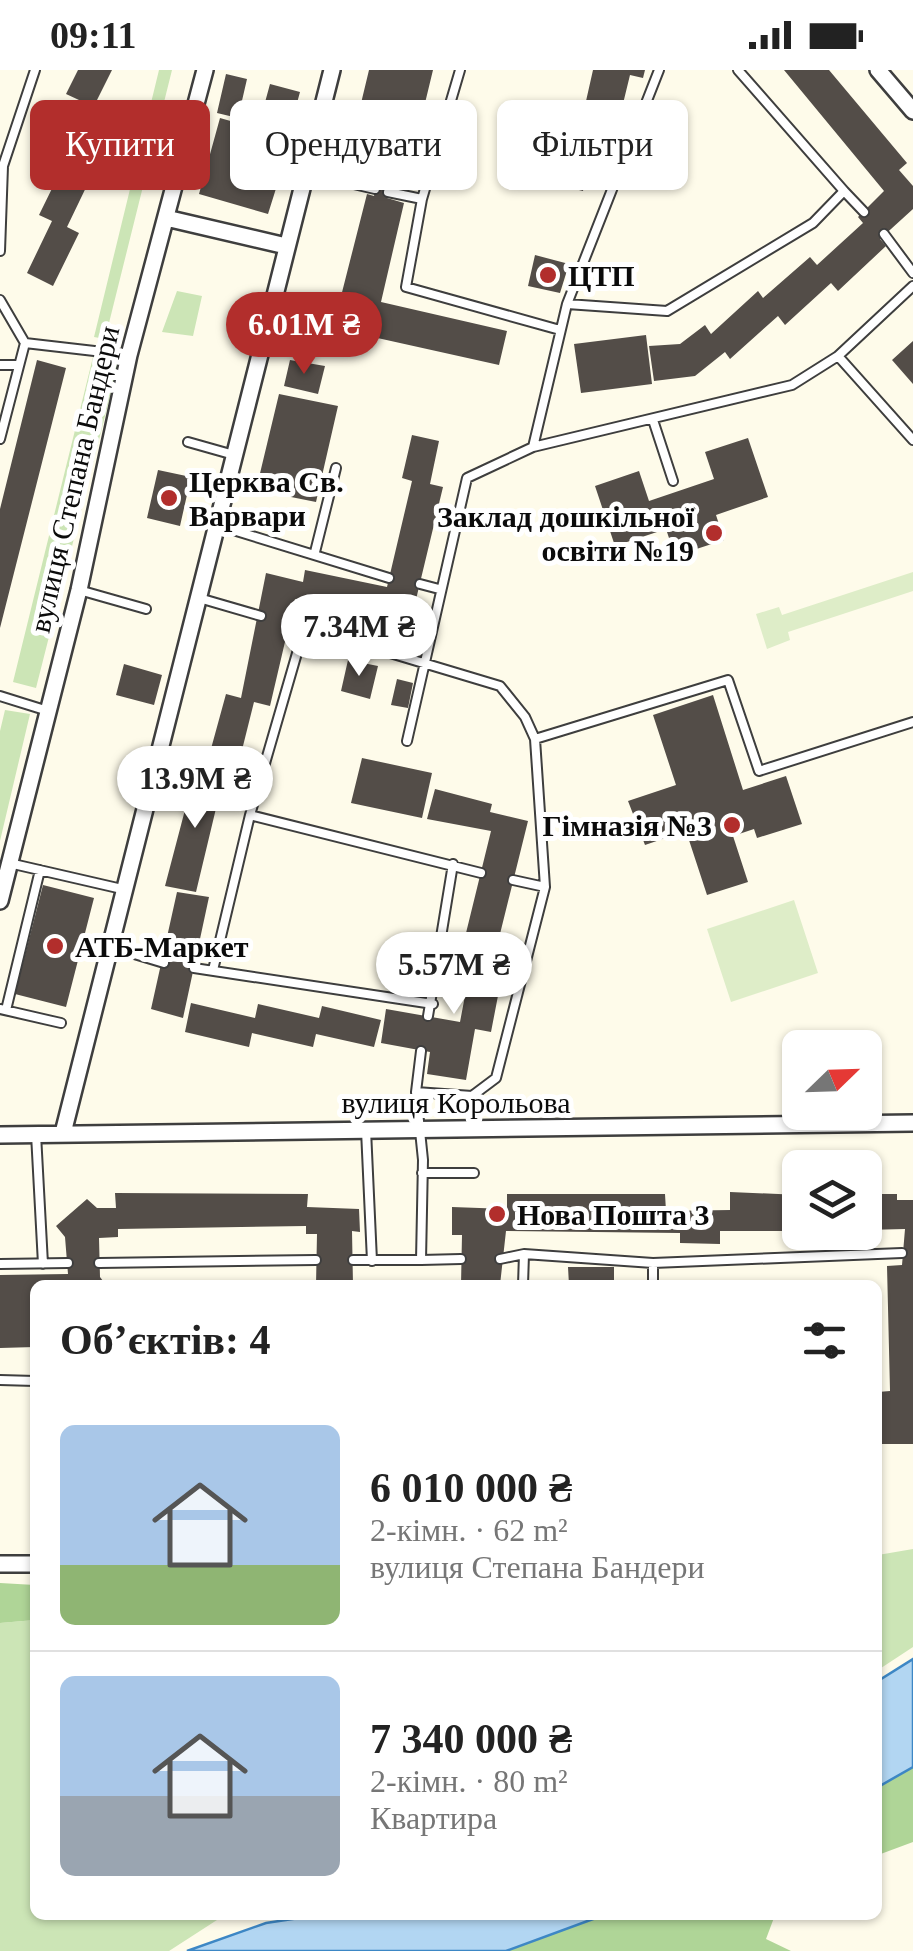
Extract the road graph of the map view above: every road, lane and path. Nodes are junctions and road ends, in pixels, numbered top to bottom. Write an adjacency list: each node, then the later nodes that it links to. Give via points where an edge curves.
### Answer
1 (35, 70): 10 (lane)
2 (205, 70): 16 (street, вулиця Степана Бандери)
3 (332, 70): 8 (street)
4 (460, 70): 14 (lane)
5 (658, 70): 24 (lane)
6 (738, 70): 12 (lane)
7 (878, 70): 9 (street)
8 (324, 100)
9 (913, 111)
10 (2, 162): 19 (lane)
11 (301, 190): 18 (street)
12 (844, 191): 15 (lane); 24 (lane, via 813,223 666,311)
13 (388, 192): 14 (lane)
14 (422, 199): 25 (lane, via 406,286)
15 (864, 212)
16 (166, 218): 18 (street); 27 (street, вулиця Степана Бандери)
17 (884, 234): 20 (lane)
18 (286, 246): 36 (street)
19 (0, 251)
20 (913, 272)
21 (913, 286): 23 (lane)
22 (0, 300): 26 (lane)
23 (910, 300): 28 (lane)
24 (567, 304): 25 (lane)
25 (560, 330): 35 (lane)
26 (26, 343): 27 (lane); 30 (lane)
27 (129, 355): 44 (street, вулиця Степана Бандери)
28 (838, 356): 31 (lane, via 792,385); 33 (lane)
29 (0, 365): 30 (lane)
30 (18, 365): 32 (lane)
31 (653, 420): 35 (lane); 38 (lane)
32 (0, 439)
33 (913, 440)
34 (188, 442): 36 (lane)
35 (532, 447): 43 (lane, via 467,478)
36 (234, 454): 39 (street)
37 (336, 468): 40 (lane)
38 (672, 481)
39 (220, 526): 40 (lane); 45 (street)
40 (315, 552): 41 (lane)
41 (389, 578)
42 (420, 584): 43 (lane)
43 (439, 589): 50 (lane)
44 (79, 590): 46 (lane); 52 (street, вулиця Степана Бандери)
45 (199, 598): 47 (lane); 63 (street)
46 (146, 609)
47 (260, 616)
48 (290, 623): 49 (lane)
49 (304, 628): 50 (lane); 56 (lane)
50 (423, 664): 54 (lane, via 500,686); 55 (lane)
51 (0, 696): 52 (lane)
52 (48, 711): 57 (street, вулиця Степана Бандери)
53 (913, 722): 54 (lane, via 759,770 728,680)
54 (535, 739): 62 (lane)
55 (407, 741)
56 (250, 816): 58 (lane); 68 (lane)
57 (9, 862): 59 (lane); 64 (street, вулиця Степана Бандери)
58 (452, 864): 60 (lane); 69 (lane)
59 (40, 870): 63 (lane); 70 (lane)
60 (481, 873)
61 (513, 880): 62 (lane)
62 (545, 887): 74 (lane, via 496,1078 472,1096)
63 (122, 889): 65 (street)
64 (0, 901)
65 (108, 946): 66 (lane); 78 (street)
66 (164, 963)
67 (194, 968): 68 (lane)
68 (214, 970): 69 (lane)
69 (432, 1004): 71 (lane)
70 (3, 1010): 72 (lane)
71 (428, 1016)
72 (61, 1023)
73 (421, 1051): 74 (lane)
74 (416, 1092): 77 (lane)
75 (913, 1123): 77 (street, вулиця Корольова)
76 (366, 1130): 77 (street, вулиця Корольова); 78 (street, вулиця Корольова); 90 (lane)
77 (421, 1130): 81 (lane)
78 (63, 1133): 79 (street, вулиця Корольова)
79 (36, 1134): 80 (street, вулиця Корольова); 95 (lane)
80 (0, 1135)
81 (422, 1173): 82 (lane); 88 (lane)
82 (474, 1174)
83 (902, 1253): 93 (lane)
84 (524, 1254): 89 (lane); 93 (lane); 96 (lane)
85 (461, 1258): 88 (lane)
86 (316, 1260): 92 (lane)
87 (353, 1260): 90 (lane)
88 (421, 1260): 90 (lane)
89 (500, 1260)
90 (372, 1261)
91 (68, 1263): 95 (lane)
92 (99, 1263)
93 (654, 1263): 97 (lane)
94 (0, 1264): 95 (lane)
95 (43, 1264)
96 (523, 1280)
97 (653, 1280)
98 (0, 1380): 99 (lane)
99 (30, 1381)
100 (0, 1564): 101 (street)
101 (30, 1564)

